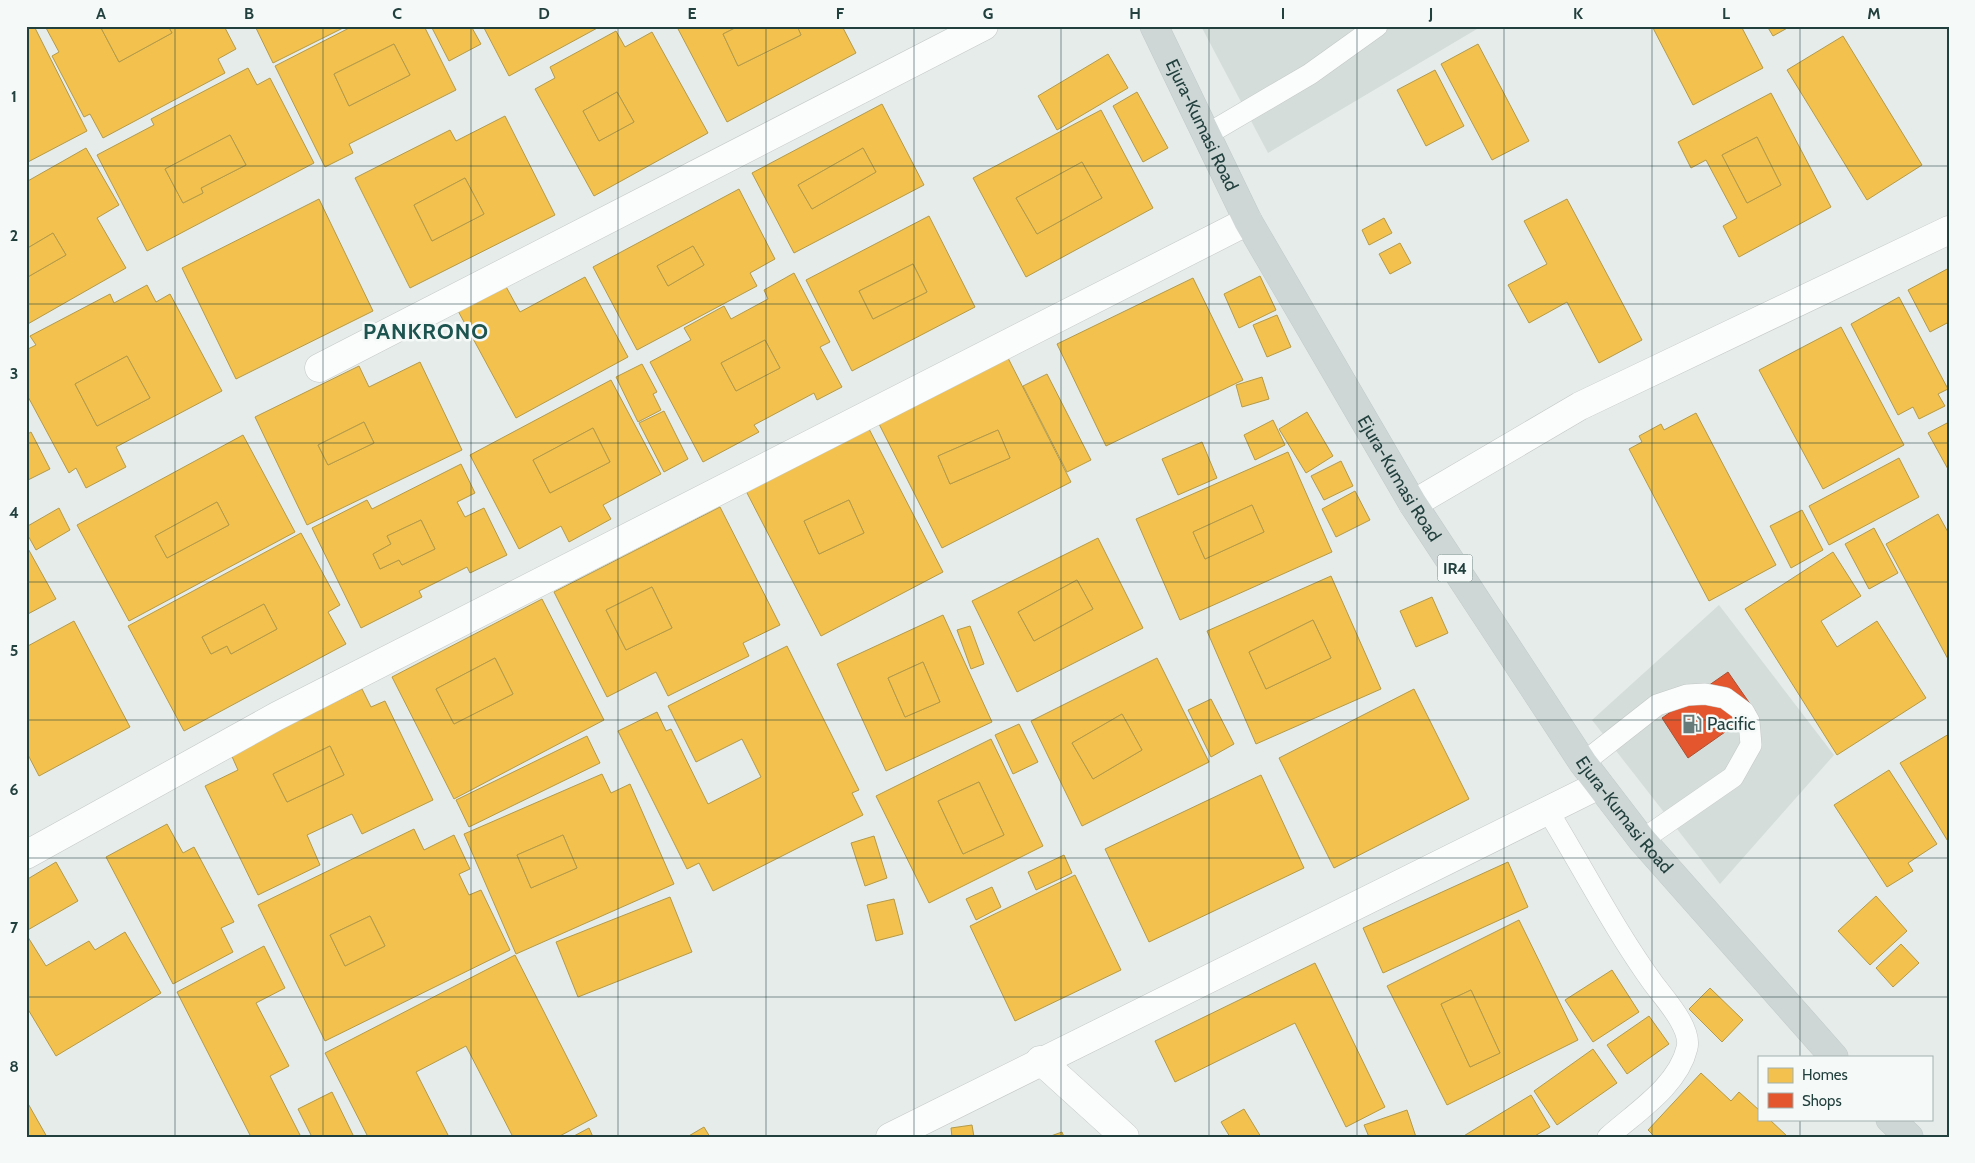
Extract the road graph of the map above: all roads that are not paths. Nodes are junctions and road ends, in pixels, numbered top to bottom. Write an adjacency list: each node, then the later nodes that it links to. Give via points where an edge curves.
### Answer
1 (984, 26): 7 (street)
2 (1154, 26): 4 (main road, Ejura-Kumasi Road / IR4)
3 (1377, 26): 4 (lane, via 1310,74)
4 (1206, 135): 5 (main road, Ejura-Kumasi Road / IR4)
5 (1248, 221): 8 (main road, Ejura-Kumasi Road / IR4); 13 (street, via 277,716)
6 (1949, 230): 8 (street, via 1580,406)
7 (319, 368)
8 (1413, 504): 9 (main road, Ejura-Kumasi Road / IR4)
9 (1583, 763): 10 (main road, Ejura-Kumasi Road / IR4); 12 (lane, via 1657,705 1687,695 1725,698 1744,712 1749,721 1751,745 1733,777)
10 (1599, 785): 11 (street); 12 (main road, Ejura-Kumasi Road / IR4)
11 (1548, 812): 15 (street); 19 (lane, via 1646,974 1683,1025 1688,1046 1681,1068)
12 (1642, 840): 14 (main road, Ejura-Kumasi Road / IR4)
13 (26, 855)
14 (1833, 1056)
15 (1040, 1060): 17 (street); 18 (street)
16 (1891, 1120): 20 (main road)
17 (890, 1137)
18 (1125, 1137)
19 (1608, 1137)
20 (1908, 1137)

